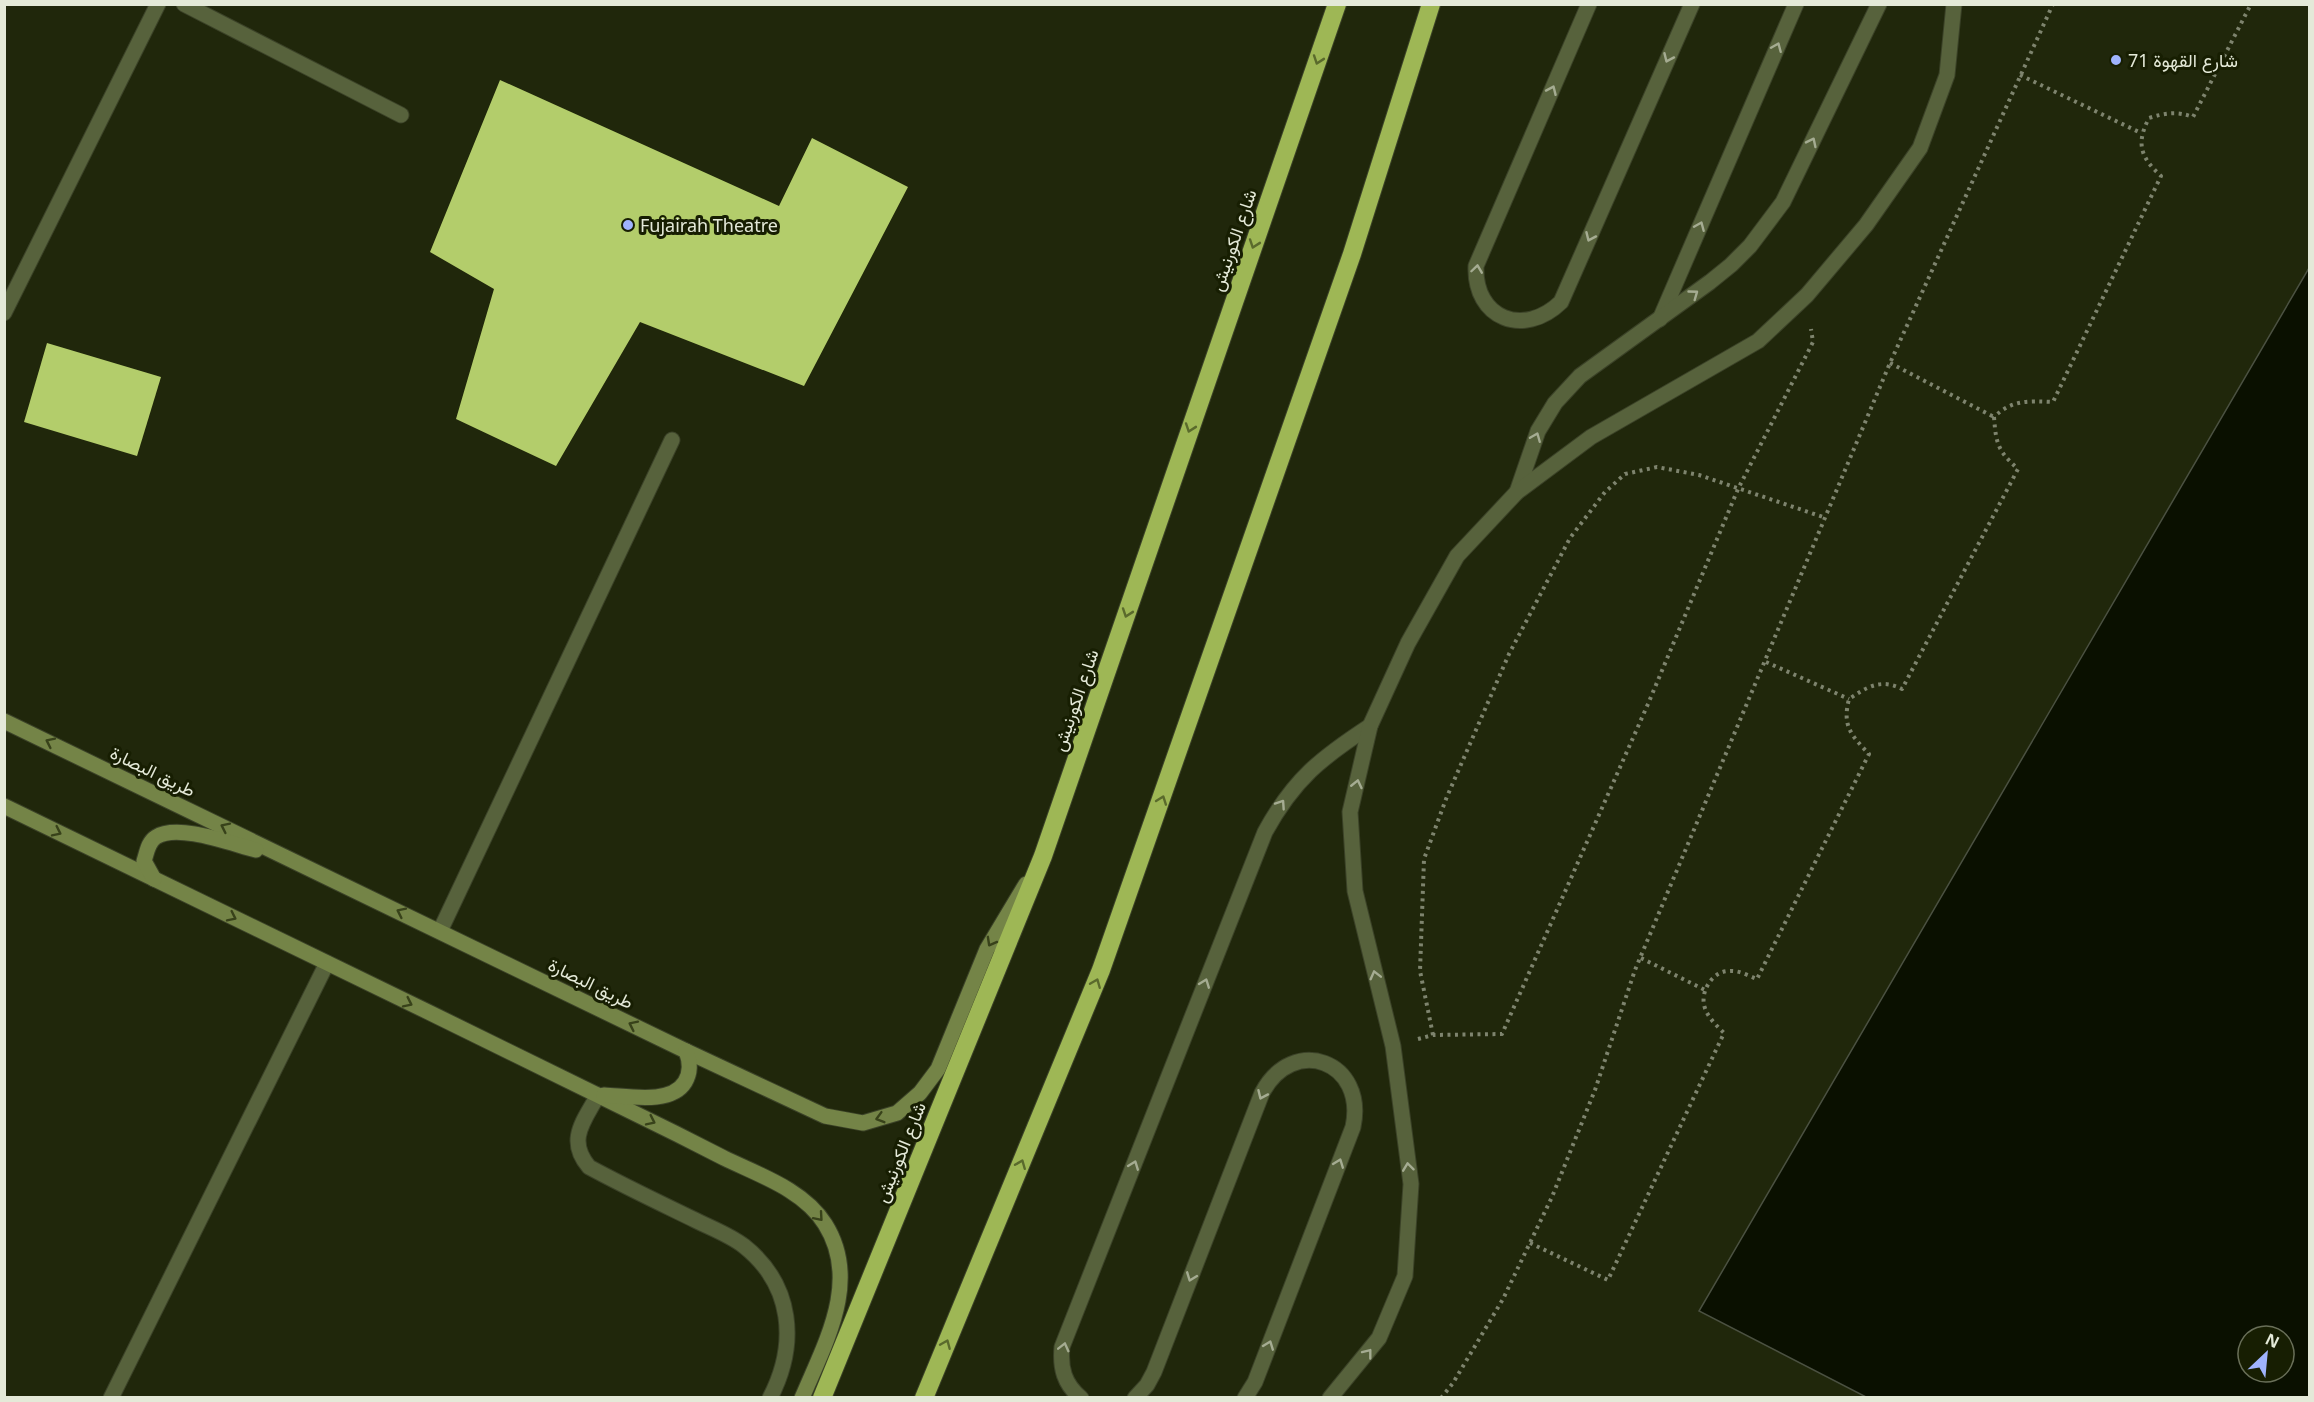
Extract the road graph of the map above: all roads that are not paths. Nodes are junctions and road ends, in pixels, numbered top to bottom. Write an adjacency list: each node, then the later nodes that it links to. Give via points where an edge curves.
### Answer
1 (158, 4): 11 (street)
2 (184, 4): 10 (street)
3 (1338, 4): 18 (highway, شارع الكورنيش, one-way to 18)
4 (1431, 4): 29 (highway, one-way to 4, via 1101,970 1352,254)
5 (1589, 4): 6 (street, one-way to 5, via 1561,302 1550,313 1518,321 1489,308 1475,281 1476,266)
6 (1692, 4)
7 (1796, 4): 12 (street, one-way to 7)
8 (1879, 4): 12 (street, one-way to 8, via 1731,265 1783,202)
9 (1954, 4): 14 (street, via 1947,75 1920,148 1866,225 1807,295 1758,341 1591,437)
10 (400, 115)
11 (4, 313)
12 (1660, 319): 14 (street, one-way to 12, via 1538,431 1555,403 1580,376)
13 (672, 440): 21 (street)
14 (1517, 492): 16 (street, via 1457,556 1408,643)
15 (4, 721): 19 (street, طريق البصارة, one-way to 15)
16 (1370, 726): 30 (street, one-way to 16, via 1065,1378 1062,1347 1265,832 1300,779 1321,759); 33 (street, one-way to 16, via 1379,1338 1405,1276 1411,1184 1393,1046 1355,891 1350,812)
17 (4, 806): 20 (street, one-way to 20)
18 (1043, 856): 23 (street, طريق البصارة, one-way to 23, via 987,949 938,1069 920,1093 897,1113 863,1123 825,1116); 28 (highway, شارع الكورنيش)
19 (291, 858): 20 (street, via 171,831 155,837 148,846 144,861); 21 (street, طريق البصارة, one-way to 19)
20 (154, 879): 22 (street, one-way to 22)
21 (440, 931): 23 (street, طريق البصارة, one-way to 21)
22 (327, 963): 24 (street, one-way to 24); 25 (street)
23 (686, 1051): 24 (street, via 687,1079 674,1094)
24 (598, 1095): 26 (street, via 578,1133 579,1152 589,1167 743,1245 764,1266 780,1293 787,1322 787,1352); 27 (street, one-way to 27, via 773,1182 802,1199 825,1223 839,1255 841,1288 833,1321)
25 (111, 1398)
26 (770, 1398)
27 (802, 1398)
28 (822, 1398)
29 (924, 1398)
30 (1081, 1398)
31 (1135, 1398): 32 (street, one-way to 31, via 1255,1382 1357,1111 1348,1082 1338,1070 1324,1063 1294,1062 1269,1079 1154,1372)
32 (1245, 1398)
33 (1330, 1398)

